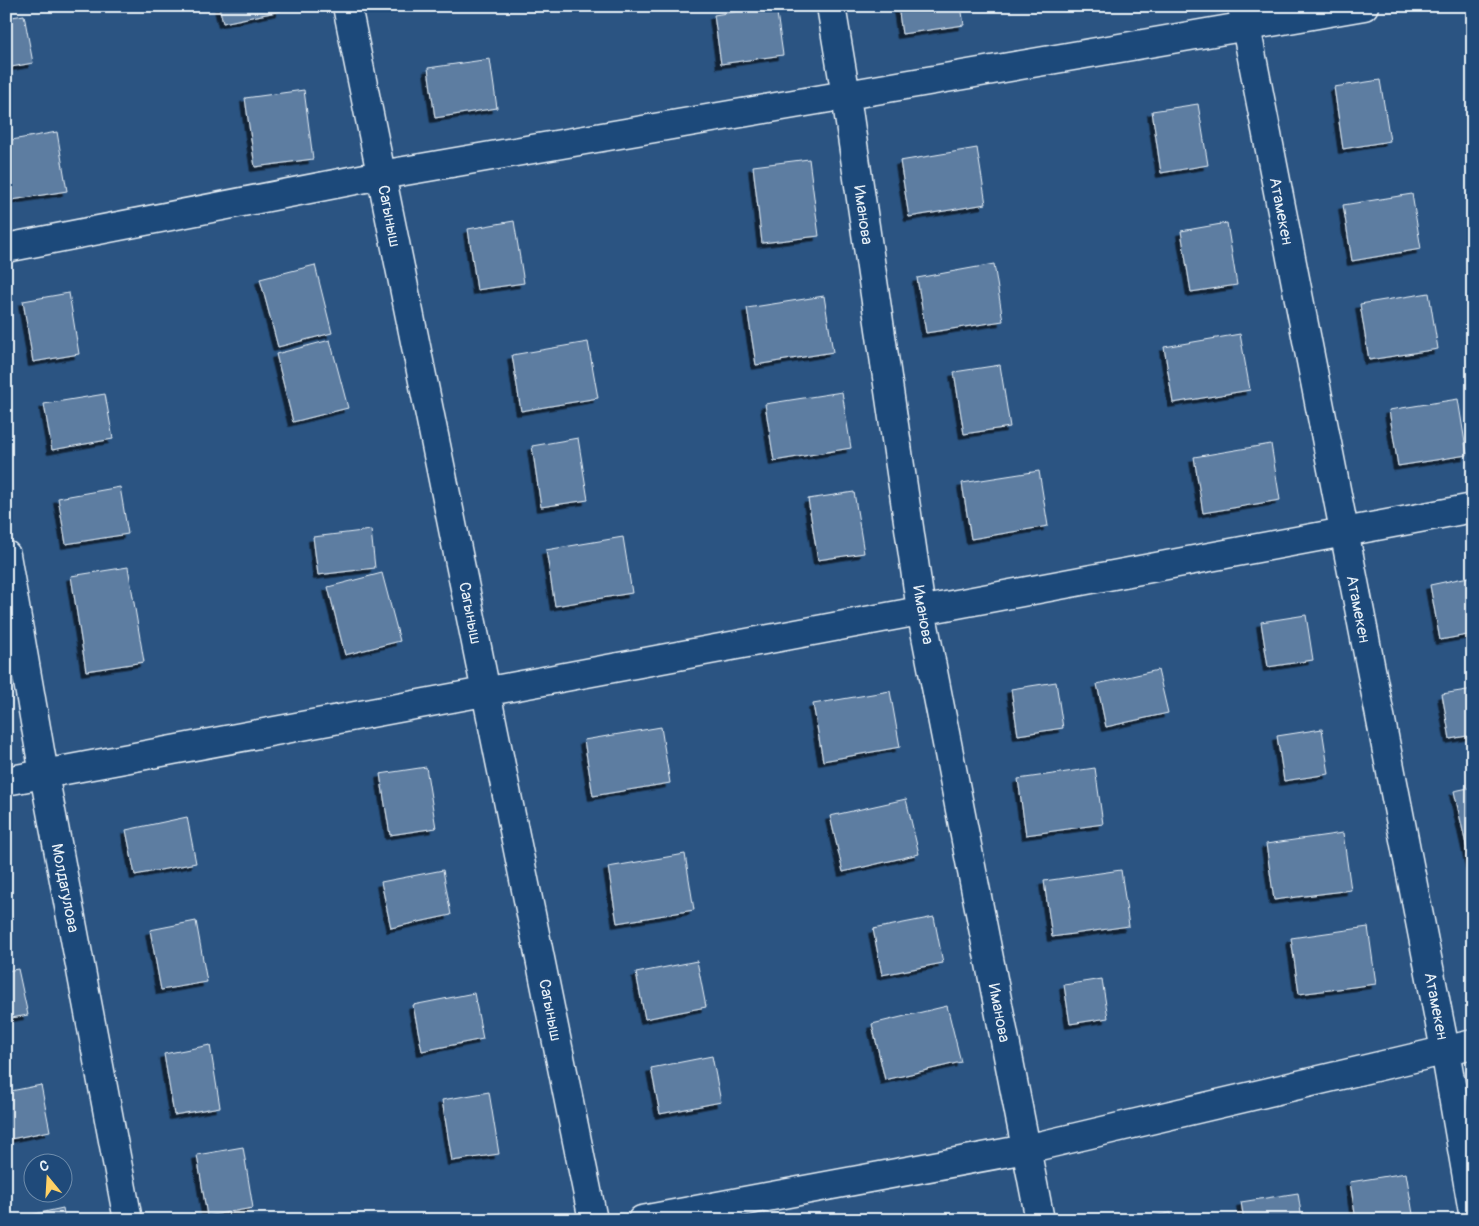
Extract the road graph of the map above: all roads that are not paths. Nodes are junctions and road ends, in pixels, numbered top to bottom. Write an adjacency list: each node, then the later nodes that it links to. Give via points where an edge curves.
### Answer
1 (347, 6): 6 (street, Сагыныш)
2 (831, 6): 5 (street, Иманова)
3 (1364, 6): 4 (street)
4 (1244, 16): 5 (street); 9 (street, Атамекен)
5 (846, 96): 6 (street); 11 (street, Иманова)
6 (381, 175): 7 (street); 12 (street, Сагыныш)
7 (6, 248)
8 (1473, 508): 9 (street)
9 (1343, 532): 11 (street); 16 (street, Атамекен)
10 (6, 555): 13 (street, Молдагулова)
11 (921, 610): 12 (street); 17 (street, Иманова)
12 (486, 691): 13 (street); 20 (street, Сагыныш)
13 (44, 774): 14 (street); 19 (street, Молдагулова)
14 (6, 781)
15 (1473, 1044): 16 (street)
16 (1445, 1050): 17 (street); 18 (street, Атамекен)
17 (1026, 1149): 21 (street); 22 (street, Иманова)
18 (1473, 1212)
19 (128, 1220)
20 (593, 1220)
21 (642, 1220)
22 (1040, 1220)

